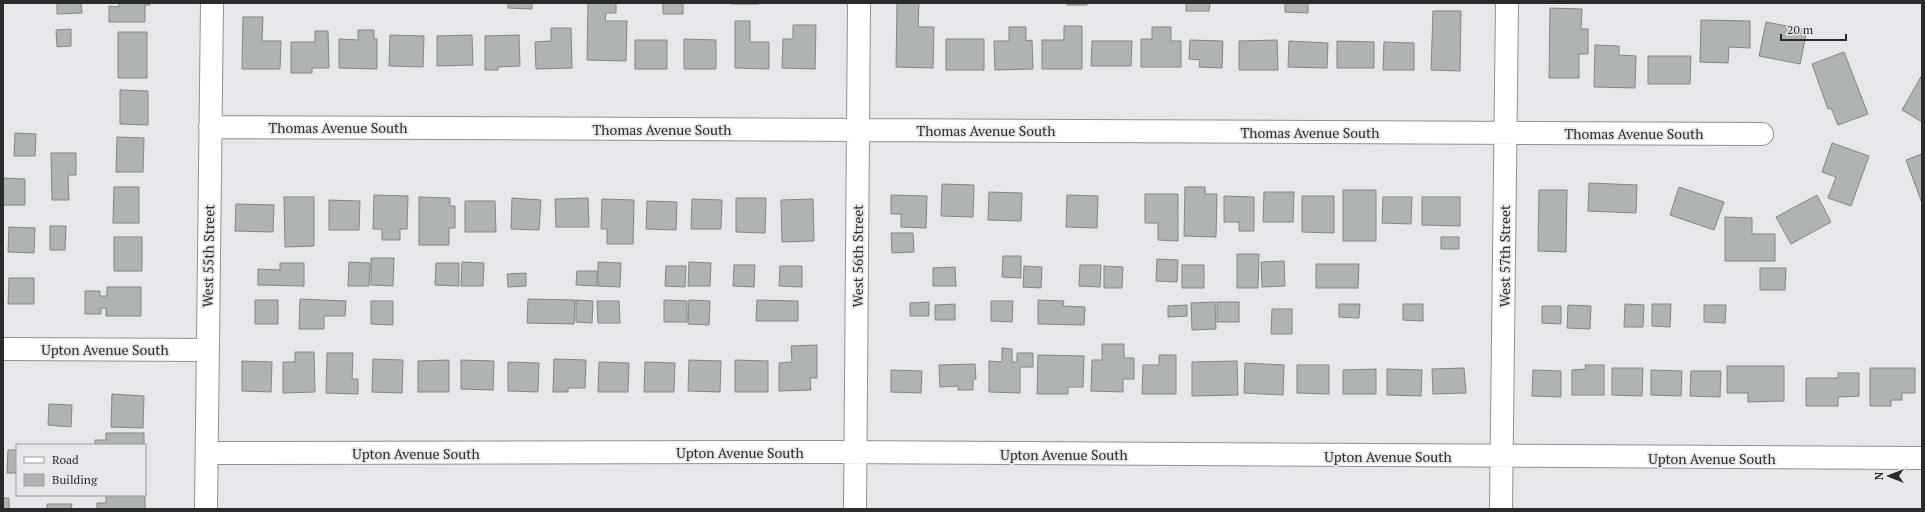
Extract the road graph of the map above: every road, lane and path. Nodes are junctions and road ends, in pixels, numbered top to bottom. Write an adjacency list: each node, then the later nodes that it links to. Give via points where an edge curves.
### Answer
1 (212, 3): 4 (street, West 55th Street)
2 (859, 3): 5 (street, West 56th Street)
3 (1507, 3): 6 (street, West 57th Street)
4 (210, 126): 5 (street, Thomas Avenue South); 9 (street, West 55th Street)
5 (858, 130): 6 (street, Thomas Avenue South); 10 (street, West 56th Street)
6 (1505, 132): 7 (street, Thomas Avenue South); 12 (street, West 57th Street)
7 (1762, 134)
8 (3, 349): 9 (street, Upton Avenue South)
9 (207, 350): 11 (street, West 55th Street)
10 (856, 452): 11 (street, Upton Avenue South); 12 (street, Upton Avenue South); 15 (street, West 56th Street)
11 (207, 453): 14 (street, West 55th Street)
12 (1502, 457): 13 (street, Upton Avenue South); 16 (street, West 57th Street)
13 (1922, 458)
14 (206, 509)
15 (855, 509)
16 (1501, 509)

